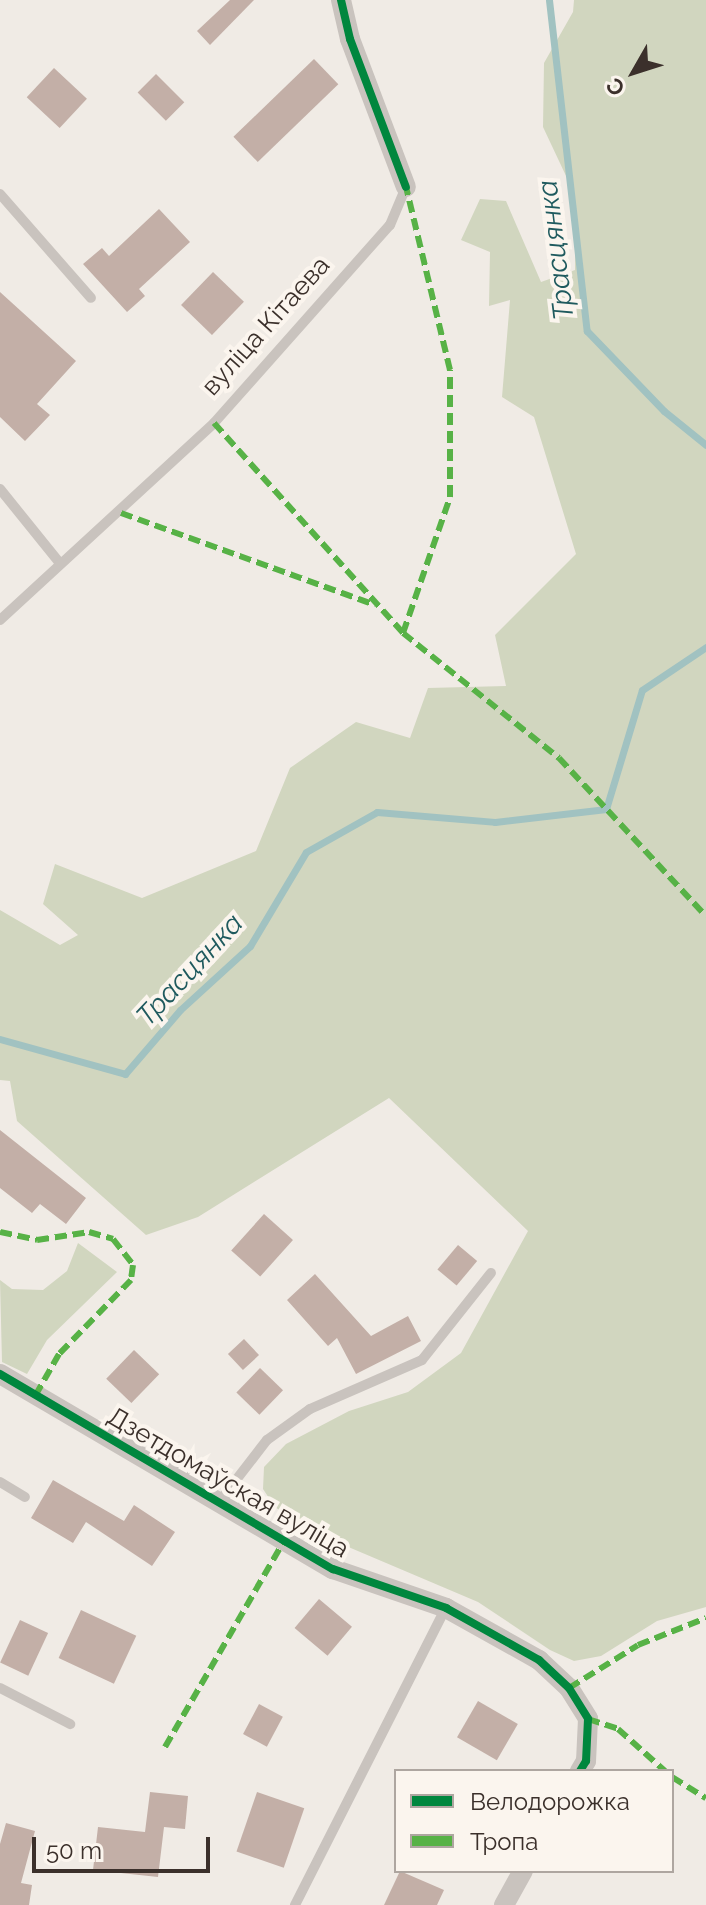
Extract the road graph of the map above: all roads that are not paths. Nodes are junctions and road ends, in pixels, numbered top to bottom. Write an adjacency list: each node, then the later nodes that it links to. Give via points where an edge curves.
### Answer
1 (341, 0): 2 (street, вуліца Кітаева, via 350,39)
2 (406, 187): 6 (lane, вуліца Кітаева, via 390,225 214,423 121,513)
3 (0, 194): 4 (lane)
4 (91, 298)
5 (0, 489): 6 (lane)
6 (59, 562): 7 (lane, вуліца Кітаева)
7 (0, 620)
8 (491, 1273): 12 (lane, via 422,1360 299,1417 267,1440)
9 (3, 1384): 12 (street, Дзетдомаўская вуліца)
10 (0, 1482): 11 (lane)
11 (25, 1497)
12 (219, 1502): 13 (street, Дзетдомаўская вуліца, via 333,1569)
13 (446, 1608): 16 (street, Дзетдомаўская вуліца, via 527,1652 569,1688 588,1719); 18 (lane)
14 (0, 1688): 15 (lane)
15 (70, 1724)
16 (580, 1769)
17 (522, 1873): 19 (street)
18 (295, 1905)
19 (504, 1905)

